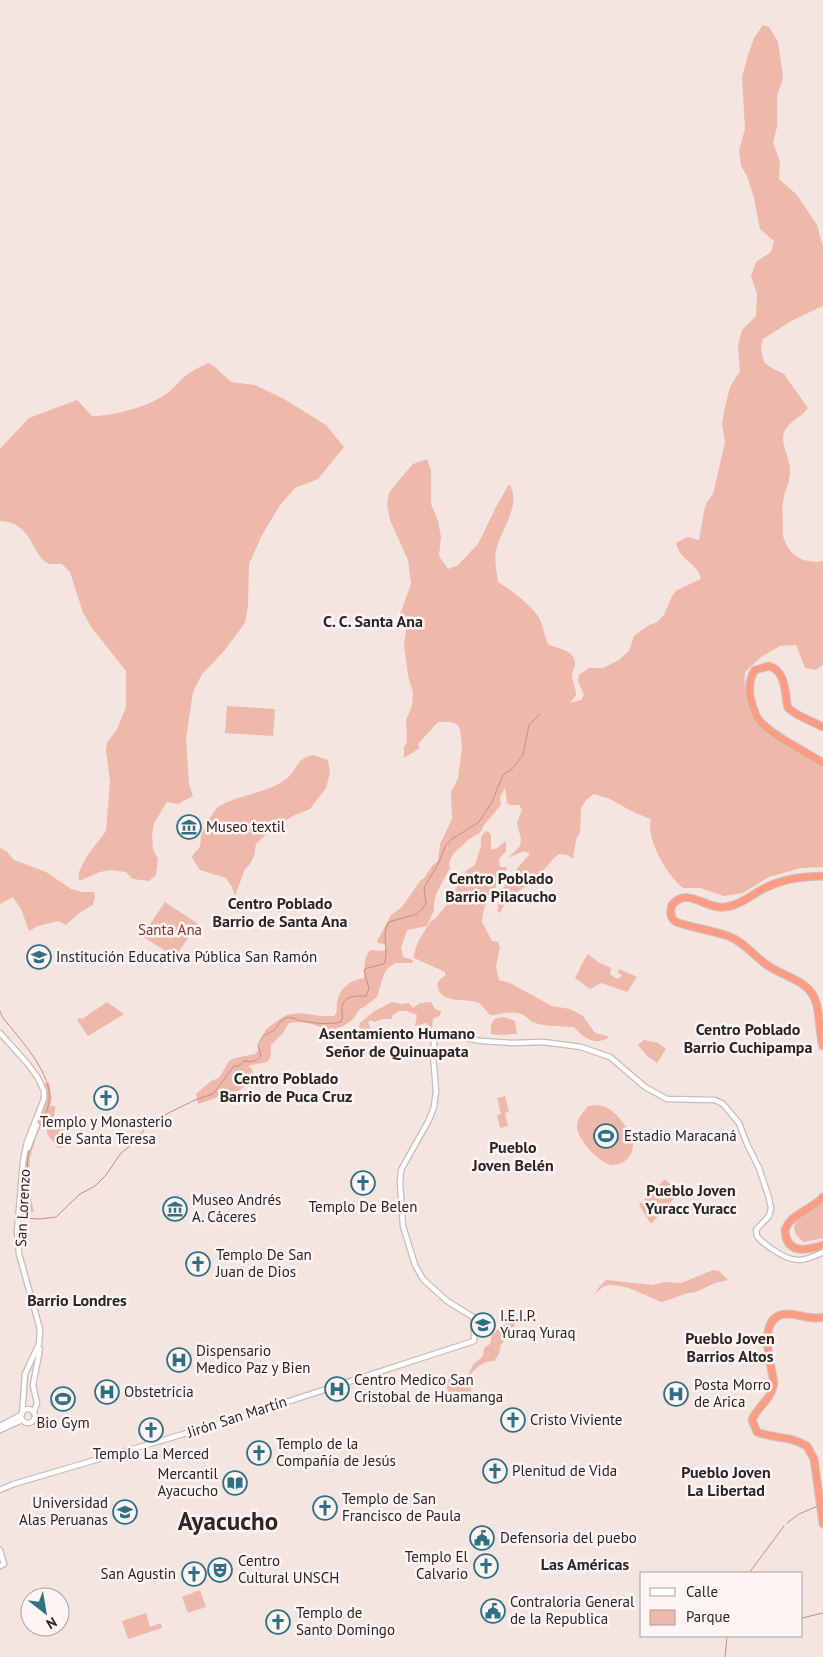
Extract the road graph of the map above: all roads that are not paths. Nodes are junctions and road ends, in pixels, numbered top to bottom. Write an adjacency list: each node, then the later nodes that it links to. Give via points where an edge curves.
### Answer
1 (823, 727): 2 (highway, via 788,708 784,680 777,670 769,666 755,670 749,690 758,718 775,733)
2 (823, 763)
3 (823, 876): 5 (highway, via 792,878 724,908 688,896 674,902 671,909 676,922 729,936 768,966 811,992)
4 (0, 1033): 10 (street, San Lorenzo, via 38,1078 44,1091 26,1158 19,1240 42,1330)
5 (823, 1046)
6 (823, 1197): 7 (highway, via 791,1219 785,1230 788,1241 797,1249 807,1250)
7 (823, 1245)
8 (823, 1252): 15 (street, Jirón San Martín, via 807,1260 792,1260 757,1236 756,1230 770,1213 769,1198 739,1123 723,1104 715,1100 668,1099 645,1086 610,1057 581,1047 544,1042 481,1041 435,1032 434,1107 401,1170 403,1226 415,1265 423,1279 447,1301 473,1317 474,1341)
9 (823, 1317): 16 (highway, via 787,1314 772,1322 767,1337 773,1390 752,1420 757,1432 786,1437 807,1446 814,1459)
10 (36, 1356): 11 (street, via 33,1385 37,1403); 12 (street, via 25,1374)
11 (34, 1412): 12 (street, via 28,1409); 12 (street, via 36,1418 31,1423 25,1423)
12 (22, 1416): 13 (street); 14 (street)
13 (0, 1426)
14 (0, 1430)
15 (0, 1490)
16 (823, 1524)
17 (0, 1550): 18 (street)
18 (2, 1565)

